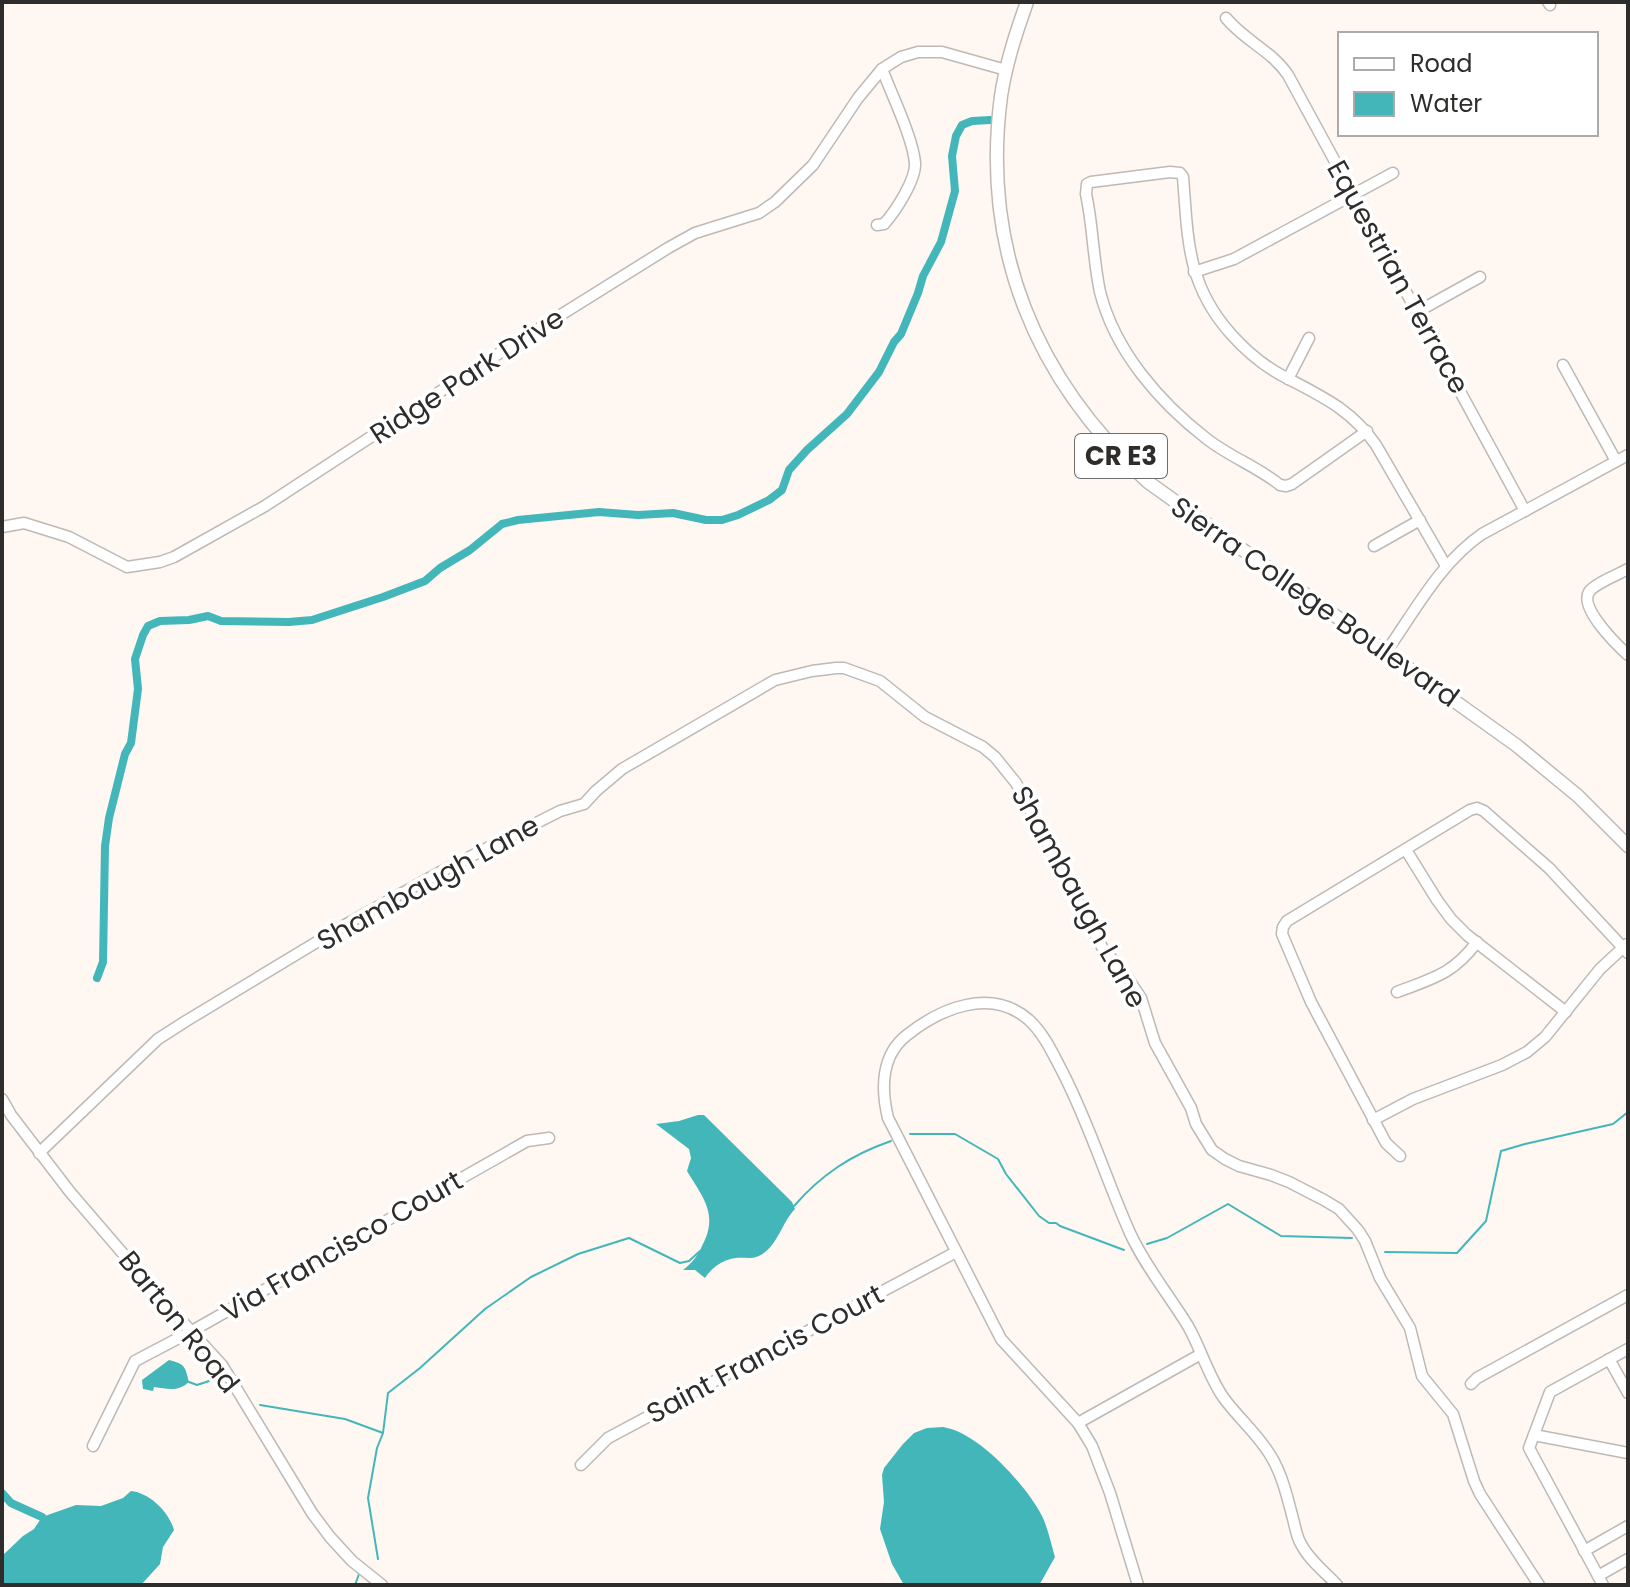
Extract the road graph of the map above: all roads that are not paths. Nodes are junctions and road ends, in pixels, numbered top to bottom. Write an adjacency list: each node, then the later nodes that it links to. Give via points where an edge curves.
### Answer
1 (1027, 2): 4 (main road, Sierra College Boulevard / CR E3)
2 (1226, 18): 6 (street, Equestrian Terrace, via 1281,65)
3 (882, 69): 4 (street, Ridge Park Drive, via 901,57 932,51); 7 (street, via 915,164 898,203 884,224); 19 (street, Ridge Park Drive, via 813,165 767,208 668,248 265,506 174,557 127,567 54,532 24,523)
4 (1006, 70): 23 (main road, Sierra College Boulevard / CR E3, via 998,143 1003,228 1025,307 1062,382 1102,436 1148,482)
5 (1393, 173): 6 (street)
6 (1353, 195): 8 (street, via 1234,259); 10 (street, Equestrian Terrace)
7 (877, 225)
8 (1194, 272): 13 (street, via 1222,323 1258,361); 14 (street, via 1180,173 1087,184 1095,263 1109,320 1135,367 1196,430 1286,486)
9 (1480, 277): 10 (street)
10 (1417, 312): 17 (street, Equestrian Terrace)
11 (1309, 338): 13 (street)
12 (1563, 365): 16 (street)
13 (1288, 379): 14 (street, via 1340,407)
14 (1367, 431): 18 (street)
15 (1628, 455): 16 (street)
16 (1616, 461): 17 (street)
17 (1525, 511): 21 (street, via 1472,541)
18 (1420, 520): 20 (street); 21 (street)
19 (2, 527)
20 (1374, 546)
21 (1446, 566): 23 (street)
22 (1628, 569): 24 (street, via 1593,588 1586,601)
23 (1386, 652): 25 (main road, Sierra College Boulevard / CR E3, via 1543,765)
24 (1628, 655)
25 (1628, 846)
26 (1406, 850): 27 (street, via 1443,910); 28 (street, via 1470,810 1484,811 1549,868); 32 (street, via 1287,921 1282,934)
27 (1477, 942): 29 (street, via 1449,971); 30 (street)
28 (1626, 948): 30 (street, via 1600,969)
29 (1397, 992)
30 (1566, 1012): 32 (street, via 1536,1045 1517,1057)
31 (2, 1099): 34 (street, Barton Road)
32 (1373, 1120): 35 (street)
33 (549, 1138): 38 (street, Via Francisco Court, via 527,1141)
34 (39, 1153): 38 (street, Barton Road); 56 (street, Shambaugh Lane, via 158,1039 345,925 549,816 584,804 622,769 775,680 844,668 880,681 925,717 983,747 1006,769 1103,949 1141,998 1155,1043 1212,1150 1324,1200 1358,1230 1410,1328 1422,1376 1453,1414 1480,1494)
35 (1400, 1156)
36 (956, 1252): 40 (street, via 888,1118 884,1075 888,1057 903,1037 930,1018 974,1003 992,1004 1020,1014 1045,1038 1132,1237); 44 (street, via 1001,1339); 48 (street, Saint Francis Court, via 608,1438)
37 (1628, 1295): 42 (street)
38 (192, 1331): 46 (street, Via Francisco Court, via 135,1361); 53 (street, Barton Road, via 222,1365 312,1513 352,1561)
39 (1628, 1349): 41 (street)
40 (1201, 1354): 44 (street); 55 (street, via 1221,1394 1274,1461 1301,1545)
41 (1609, 1359): 43 (street); 45 (street, via 1550,1392)
42 (1471, 1384)
43 (1628, 1393)
44 (1078, 1423): 54 (street, via 1110,1493)
45 (1534, 1435): 47 (street); 50 (street, via 1529,1448)
46 (93, 1446)
47 (1628, 1453)
48 (581, 1465)
49 (1628, 1526): 50 (street)
50 (1584, 1551): 52 (street)
51 (1628, 1559): 52 (street)
52 (1600, 1580)
53 (382, 1585)
54 (1138, 1585)
55 (1337, 1585)
56 (1539, 1585)

